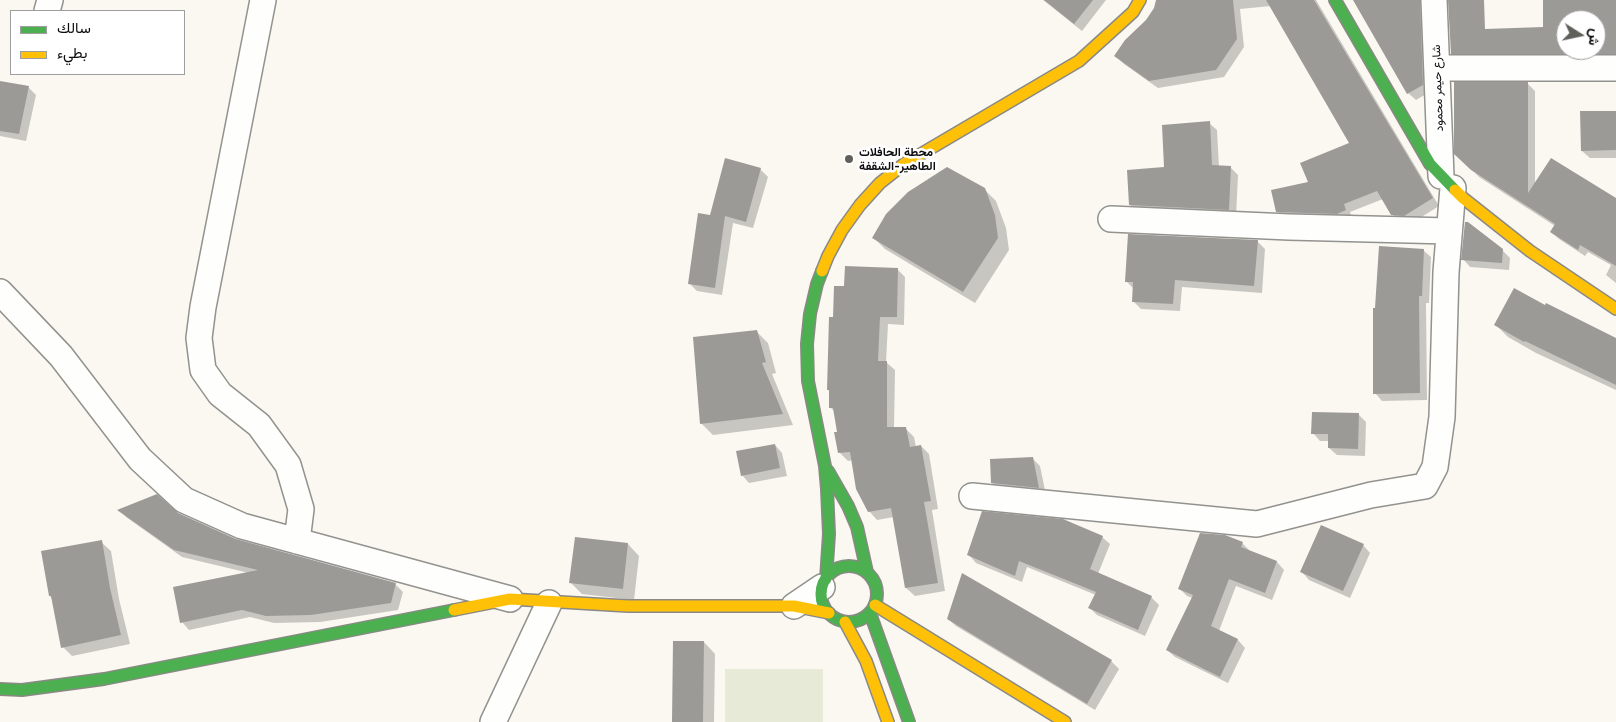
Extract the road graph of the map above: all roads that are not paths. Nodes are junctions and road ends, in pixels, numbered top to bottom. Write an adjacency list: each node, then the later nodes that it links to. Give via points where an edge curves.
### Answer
1 (264, 0): 14 (street, via 199,338 203,370 220,394 259,425 288,465 301,509)
2 (1140, 0): 12 (street, via 1133,12 1079,61 904,164 880,183 842,230 817,284 807,344 808,381)
3 (1335, 0): 7 (street, via 1430,164)
4 (1434, 0): 5 (street, شارع حيمر محمود)
5 (1437, 68): 6 (street); 7 (street, شارع حيمر محمود)
6 (1616, 68)
7 (1447, 182): 9 (street, شارع حيمر محمود); 11 (street, via 1530,252)
8 (1111, 219): 9 (street)
9 (1450, 231): 13 (street, شارع حيمر محمود, via 1442,417 1435,467 1425,486 1370,495 1257,524)
10 (0, 292): 14 (street, via 61,356 140,459 184,500 242,526)
11 (1616, 309)
12 (825, 466): 15 (street, via 848,506 859,535); 16 (street, via 828,534)
13 (972, 496)
14 (297, 541): 17 (street)
15 (867, 572): 16 (street, via 850,566 841,568 832,572); 20 (street, via 877,587)
16 (824, 583): 19 (street); 21 (street, via 822,597)
17 (510, 599): 18 (street); 23 (street, via 104,678 22,690)
18 (550, 603): 19 (street); 24 (street)
19 (794, 606): 21 (street)
20 (873, 609): 22 (street, via 863,619); 26 (street, via 889,649); 27 (street)
21 (829, 614): 22 (street)
22 (845, 622): 25 (street, via 866,661)
23 (0, 689)
24 (492, 722)
25 (888, 722)
26 (909, 722)
27 (1065, 722)

